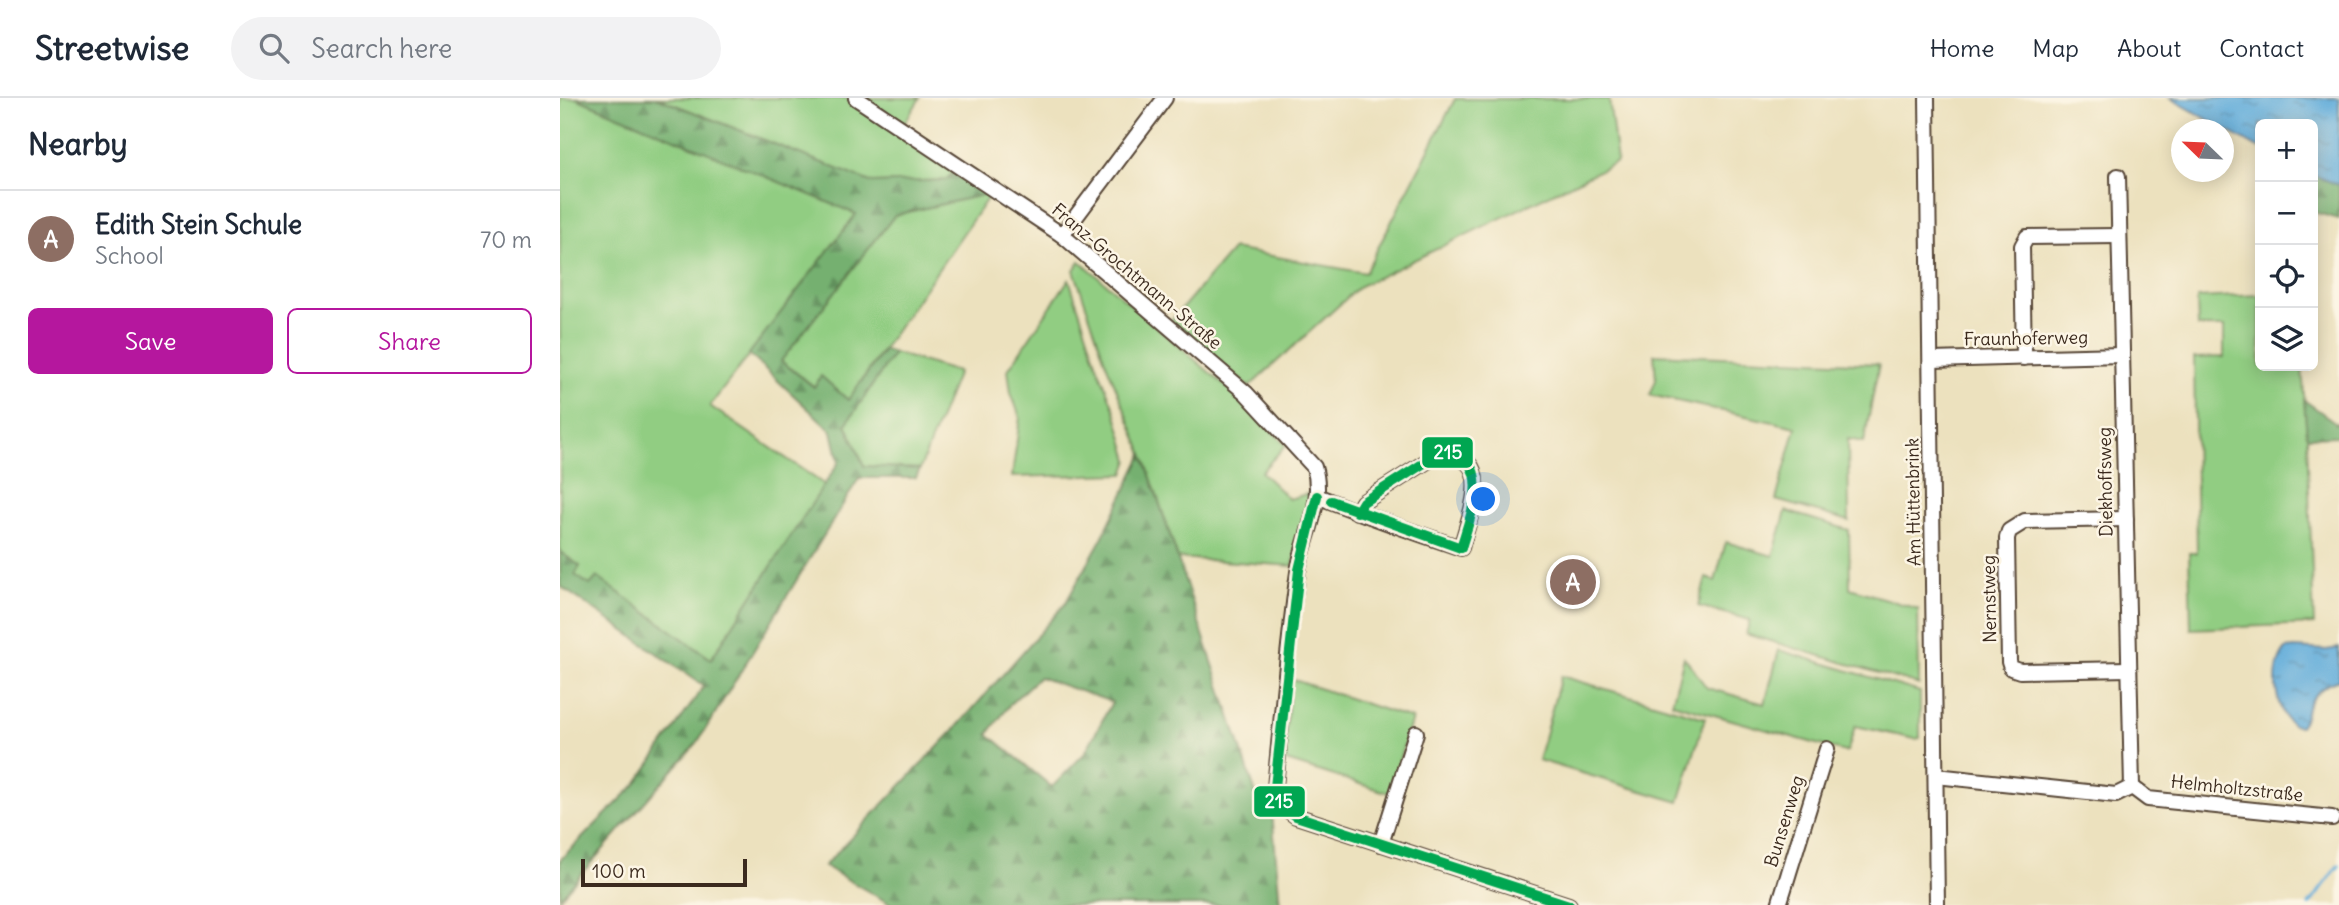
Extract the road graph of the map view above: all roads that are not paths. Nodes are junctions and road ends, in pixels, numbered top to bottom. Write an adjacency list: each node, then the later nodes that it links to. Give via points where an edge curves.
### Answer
1 (856, 98): 5 (street, Franz-Grochtmann-Straße)
2 (1165, 98): 5 (street)
3 (1927, 98): 9 (street, Am Hüttenbrink)
4 (2119, 176): 6 (street, Diekhoffsweg)
5 (1062, 235): 10 (street, Franz-Grochtmann-Straße, via 1246,393 1314,467)
6 (2119, 236): 7 (street, Diekhoffsweg); 8 (street, via 2027,237 2021,246)
7 (2122, 355): 8 (street, Fraunhoferweg); 12 (street, Diekhoffsweg)
8 (2024, 358): 9 (street, Fraunhoferweg)
9 (1931, 360): 16 (street, Am Hüttenbrink)
10 (1317, 496): 11 (street); 19 (street, Franz-Grochtmann-Straße, via 1298,570 1276,795 1296,816)
11 (1357, 512): 11 (street, via 1461,548 1476,477 1466,461 1443,451 1363,502)
12 (2126, 519): 13 (street, Diekhoffsweg); 13 (street, Nernstweg, via 2025,521 2009,531 2009,648 2011,668 2020,671)
13 (2129, 669): 17 (street, Diekhoffsweg)
14 (1416, 733): 19 (street)
15 (1827, 749): 21 (street, Bunsenweg)
16 (1936, 776): 17 (street, via 2116,795); 22 (street, Am Hüttenbrink)
17 (2132, 787): 18 (street, Helmholtzstraße, via 2148,799)
18 (2332, 818)
19 (1381, 844): 20 (street, Franz-Grochtmann-Straße)
20 (1569, 905)
21 (1779, 905)
22 (1937, 905)

